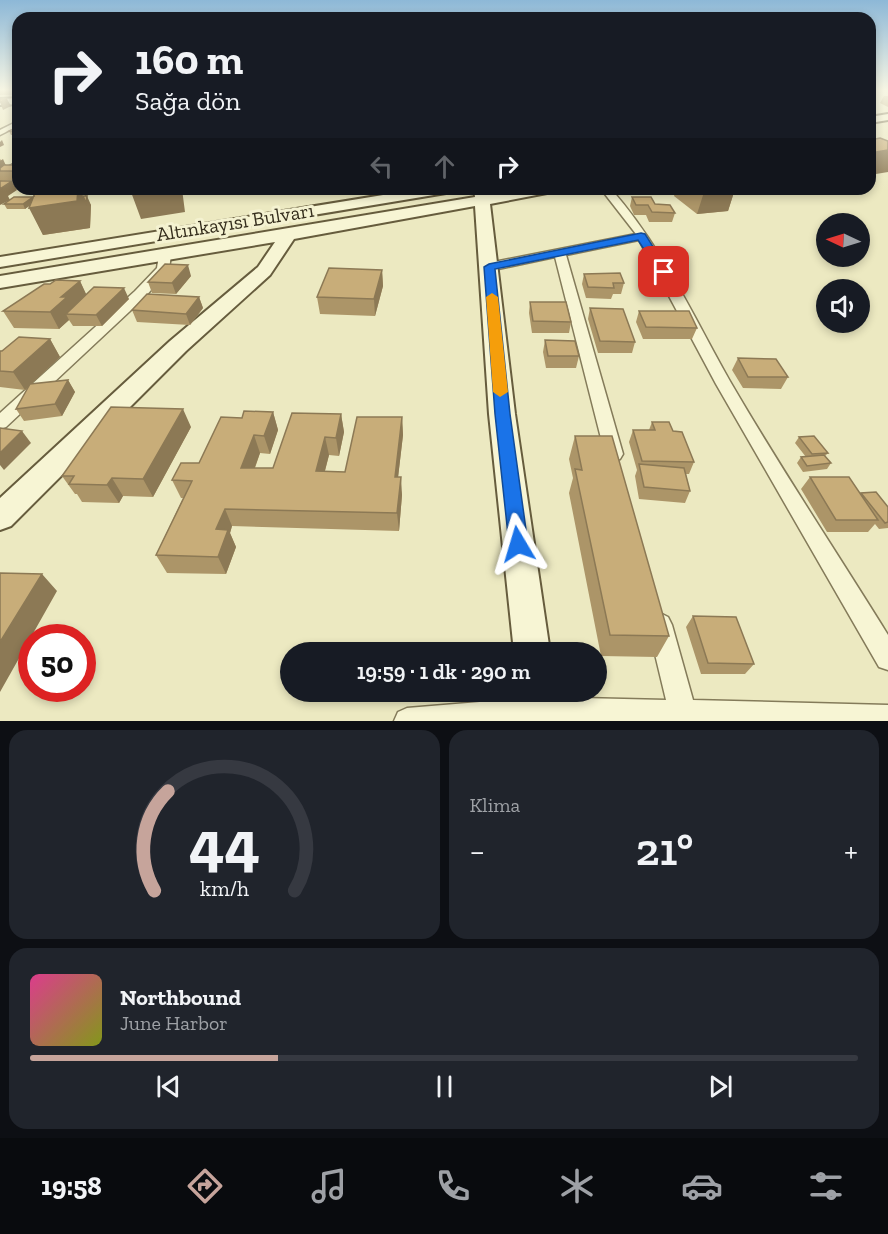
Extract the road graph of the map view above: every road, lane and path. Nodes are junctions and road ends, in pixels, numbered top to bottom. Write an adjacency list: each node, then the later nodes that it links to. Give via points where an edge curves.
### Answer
1 (419, 195): 6 (main road, Altınkayısı Bulvarı)
2 (523, 195): 4 (main road, Altınkayısı Bulvarı)
3 (612, 195): 7 (street)
4 (482, 205): 5 (main road, Altınkayısı Bulvarı); 5 (main road, via 465,214); 12 (main road)
5 (435, 209): 6 (main road, Altınkayısı Bulvarı)
6 (286, 225): 9 (main road, Altınkayısı Bulvarı); 9 (main road, via 240,226 113,248 92,256 102,260); 10 (main road, Altınkayısı Bulvarı); 16 (main road, via 264,271 178,346)
7 (641, 236): 8 (street); 19 (street)
8 (560, 253): 12 (street); 15 (street)
9 (165, 255): 13 (main road, Altınkayısı Bulvarı); 14 (street, via 163,269 140,294)
10 (32, 257): 11 (main road, Altınkayısı Bulvarı); 13 (main road, via 47,256 56,261 51,266)
11 (0, 262)
12 (489, 267): 18 (main road, via 502,414)
13 (0, 280)
14 (0, 423)
15 (618, 470)
16 (0, 517)
17 (655, 608): 21 (street)
18 (531, 642)
19 (888, 658)
20 (539, 708): 21 (street); 23 (street)
21 (684, 717): 22 (street)
22 (888, 718)
23 (407, 721)

